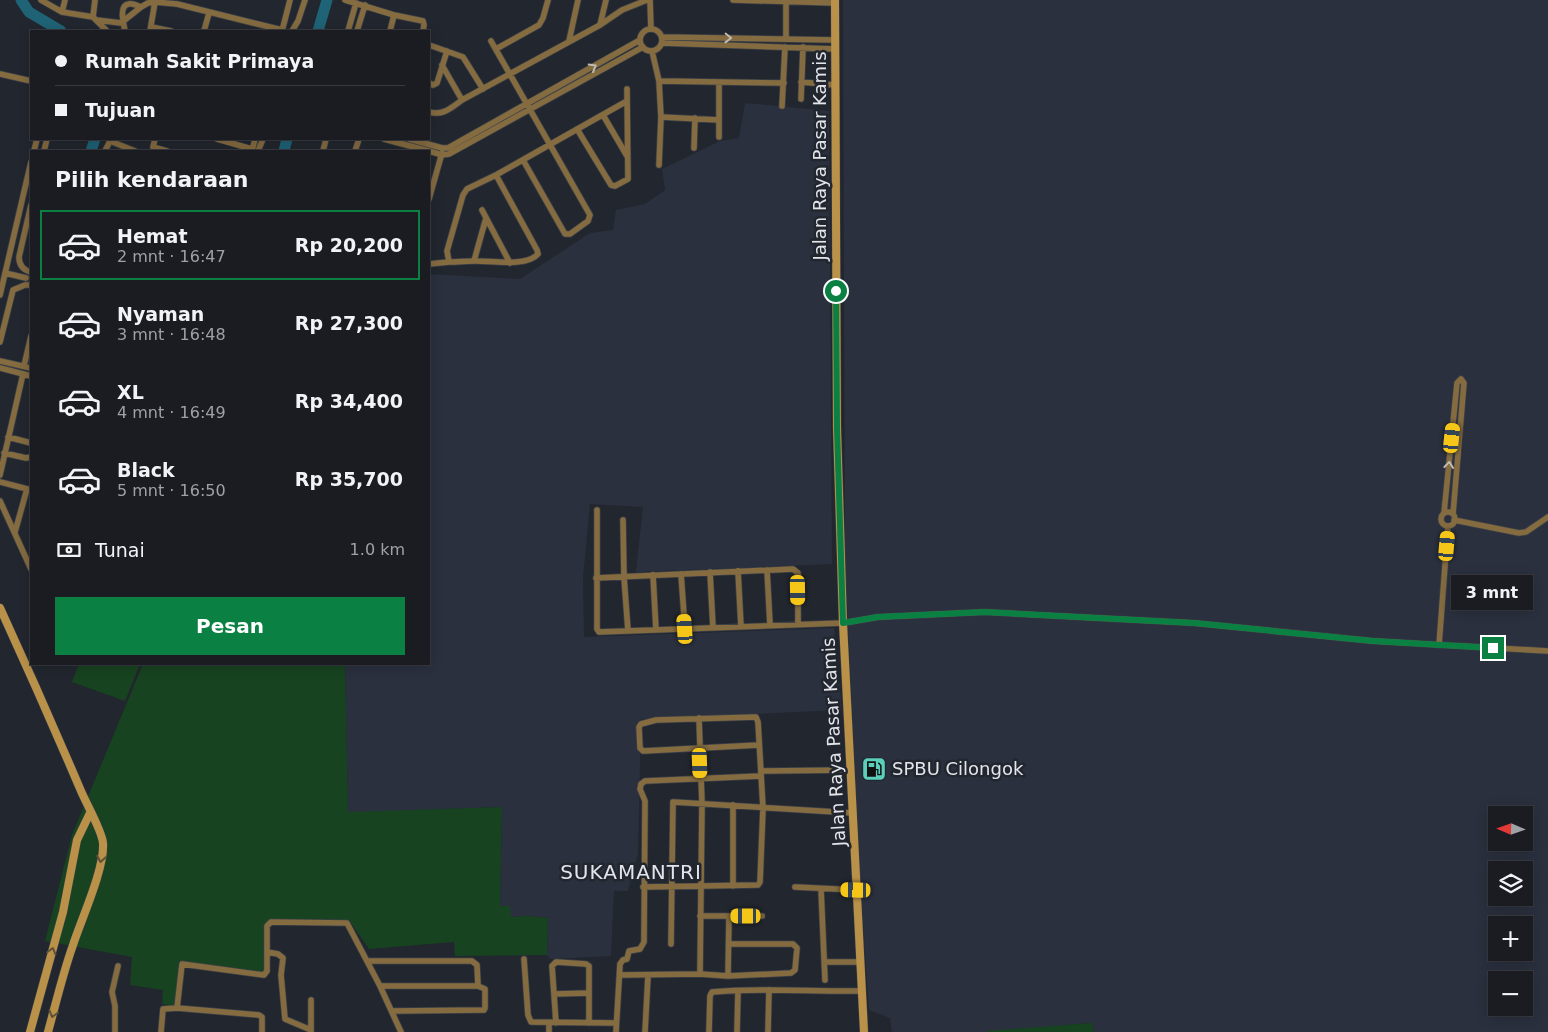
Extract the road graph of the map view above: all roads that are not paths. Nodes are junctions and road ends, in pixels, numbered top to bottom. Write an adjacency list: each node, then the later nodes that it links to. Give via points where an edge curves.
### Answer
1 (42, 0): 21 (street)
2 (65, 0): 21 (street)
3 (95, 0): 24 (street)
4 (289, 0): 32 (street)
5 (305, 0): 33 (street)
6 (345, 0): 18 (street)
7 (548, 0): 49 (street, via 539,26)
8 (578, 0): 44 (street)
9 (606, 0): 26 (street)
10 (649, 0): 26 (street, via 622,10); 28 (street)
11 (734, 0): 12 (street)
12 (758, 1): 13 (street)
13 (786, 1): 14 (street); 38 (street)
14 (835, 1): 42 (main road, Jalan Raya Pasar Kamis)
15 (126, 2): 20 (street); 25 (street)
16 (151, 2): 17 (street); 20 (street); 27 (street)
17 (178, 2): 22 (street)
18 (356, 3): 19 (street); 34 (street)
19 (365, 6): 23 (street); 35 (street)
20 (141, 7): 25 (street)
21 (62, 12): 24 (street)
22 (208, 13): 31 (street); 32 (street)
23 (394, 15): 36 (street); 37 (street, via 423,21)
24 (94, 19): 25 (street, via 118,24); 29 (street)
25 (124, 22): 30 (street)
26 (600, 25): 44 (street)
27 (151, 29)
28 (651, 29): 40 (street, via 644,32); 41 (street, via 658,31)
29 (106, 30)
30 (125, 30)
31 (204, 30)
32 (282, 30)
33 (293, 30)
34 (348, 30)
35 (357, 30)
36 (390, 30)
37 (423, 30)
38 (786, 39): 39 (street); 41 (street, one-way to 38)
39 (797, 39): 42 (street); 48 (street)
40 (640, 40): 46 (street); 69 (street, one-way to 40)
41 (662, 40): 47 (street); 52 (street)
42 (835, 40): 50 (main road, Jalan Raya Pasar Kamis)
43 (492, 41): 49 (street)
44 (569, 41): 55 (street)
45 (430, 45): 51 (street)
46 (643, 47): 52 (street); 69 (street)
47 (785, 47): 48 (street); 60 (street)
48 (800, 47): 50 (street); 58 (street)
49 (496, 49): 55 (street)
50 (835, 49): 62 (main road, Jalan Raya Pasar Kamis)
51 (447, 51): 53 (street); 63 (street, via 463,56)
52 (652, 51): 57 (street)
53 (442, 65): 61 (street, via 438,83); 66 (street)
54 (0, 74): 56 (street)
55 (510, 75): 63 (street); 69 (street)
56 (30, 81)
57 (659, 81): 59 (street); 72 (street)
58 (802, 82): 62 (street); 65 (street)
59 (719, 83): 60 (street); 74 (street)
60 (784, 83): 68 (street)
61 (430, 84)
62 (835, 86): 141 (main road, Jalan Raya Pasar Kamis, via 837,427)
63 (483, 89): 66 (street)
64 (627, 89): 67 (street)
65 (801, 99)
66 (462, 100): 70 (street, via 443,113)
67 (627, 101): 71 (street); 91 (street)
68 (782, 106)
69 (529, 107): 83 (street); 90 (street)
70 (430, 112)
71 (602, 115): 75 (street); 91 (street)
72 (661, 117): 73 (street); 93 (street)
73 (695, 118): 74 (street); 84 (street)
74 (719, 120): 76 (street)
75 (577, 129): 83 (street); 91 (street, via 612,186 628,178)
76 (719, 137)
77 (111, 140): 85 (street)
78 (156, 140): 86 (street, via 153,147)
79 (230, 140): 87 (street)
80 (262, 140): 87 (street)
81 (388, 140): 88 (street)
82 (412, 140): 90 (street)
83 (550, 144): 92 (street); 92 (street, via 590,215 588,221 570,234 565,234)
84 (694, 148)
85 (133, 150)
86 (164, 150)
87 (254, 150)
88 (425, 150)
89 (430, 151): 90 (street)
90 (442, 151): 96 (street)
91 (627, 157)
92 (523, 160): 95 (street)
93 (659, 165)
94 (30, 166): 105 (street)
95 (496, 174): 101 (street, via 465,191 447,252); 102 (street, via 538,254)
96 (430, 186)
97 (482, 210): 99 (street)
98 (30, 215): 104 (street, via 19,263)
99 (486, 218): 100 (street); 102 (street)
100 (474, 261): 101 (street); 102 (street)
101 (449, 262): 103 (street)
102 (510, 263)
103 (430, 264)
104 (30, 272): 107 (street)
105 (5, 273): 106 (street); 107 (street)
106 (1, 283): 108 (street)
107 (27, 283): 110 (street, via 13,290)
108 (0, 295)
109 (30, 340): 112 (street)
110 (0, 342)
111 (0, 361): 112 (street)
112 (24, 366): 114 (street)
113 (0, 368): 115 (street)
114 (30, 368)
115 (23, 374): 116 (street); 117 (street)
116 (30, 376)
117 (8, 437): 118 (street); 119 (street)
118 (30, 443)
119 (4, 453): 120 (street); 121 (street)
120 (30, 458)
121 (0, 475)
122 (0, 482): 123 (street)
123 (29, 489): 131 (street)
124 (1, 504): 131 (street)
125 (597, 510): 139 (street)
126 (1444, 513): 127 (street); 127 (street, one-way to 127, via 1457,383 1461,379 1464,382); 130 (street, via 1441,521)
127 (1453, 517): 128 (street, via 1519,533 1526,532); 130 (street, via 1453,523)
128 (1548, 517)
129 (623, 520): 138 (street)
130 (1448, 526): 149 (street)
131 (15, 532): 132 (street)
132 (30, 567)
133 (767, 570): 134 (street); 142 (street, via 795,569 798,572); 143 (street)
134 (738, 571): 135 (street); 144 (street)
135 (710, 572): 136 (street); 145 (street)
136 (681, 574): 137 (street); 146 (street)
137 (653, 575): 138 (street); 147 (street)
138 (624, 577): 139 (street); 148 (street)
139 (596, 578): 148 (street, via 597,629 599,632)
140 (0, 608): 160 (main road)
141 (843, 623): 142 (street); 149 (street, via 878,617 985,612 1194,623); 154 (main road, Jalan Raya Pasar Kamis)
142 (798, 624): 143 (street)
143 (770, 625): 144 (street)
144 (741, 627): 145 (street)
145 (713, 628): 146 (street)
146 (685, 629): 147 (street)
147 (656, 630): 148 (street)
148 (628, 631)
149 (1439, 645): 150 (street)
150 (1548, 651)
151 (699, 718): 152 (street, via 756,717); 153 (street); 153 (street, via 643,722 639,727 643,751)
152 (759, 745): 153 (street); 155 (street)
153 (699, 749): 156 (street)
154 (851, 770): 155 (street); 161 (main road, Jalan Raya Pasar Kamis)
155 (761, 773): 156 (street); 159 (street)
156 (700, 778): 157 (street); 162 (street, via 645,781 641,784 645,801)
157 (702, 804): 158 (street); 164 (street, via 674,802); 165 (street)
158 (733, 805): 159 (street); 163 (street)
159 (763, 808): 161 (street); 163 (street, via 759,884)
160 (90, 813): 201 (main road, one-way to 160, via 63,912 77,840); 202 (main road, one-way to 202, via 103,844 100,864 72,946)
161 (852, 813): 168 (main road, Jalan Raya Pasar Kamis)
162 (644, 886): 164 (street); 181 (street, via 644,942 640,949 629,951 627,959 621,962)
163 (733, 886): 165 (street)
164 (673, 887): 165 (street); 172 (street)
165 (700, 887): 169 (street)
166 (795, 887): 167 (street)
167 (822, 889): 168 (street); 177 (street)
168 (856, 890): 178 (main road, Jalan Raya Pasar Kamis)
169 (700, 916): 170 (street); 180 (street)
170 (729, 916): 171 (street); 173 (street)
171 (762, 916)
172 (671, 944)
173 (729, 944): 183 (street); 183 (street, via 793,944 797,948 792,973)
174 (267, 952): 176 (street, via 267,926 271,922 347,923); 193 (street, via 267,971 261,976 182,964); 200 (street, via 282,958 285,1018)
175 (524, 959): 195 (street, via 529,1020)
176 (367, 961): 185 (street); 186 (street, via 472,960 477,965)
177 (825, 962): 178 (street); 184 (street)
178 (860, 962): 189 (main road, Jalan Raya Pasar Kamis)
179 (118, 966): 203 (street, via 112,992)
180 (700, 974): 182 (street); 183 (street)
181 (620, 976): 182 (street); 199 (street)
182 (648, 976): 210 (street)
183 (728, 976)
184 (825, 980)
185 (380, 986): 186 (street); 194 (street)
186 (478, 986): 194 (street, via 485,989 484,1010)
187 (769, 990): 188 (street); 189 (street); 213 (street)
188 (738, 991): 211 (street, via 711,993); 212 (street)
189 (861, 991): 214 (main road, Jalan Raya Pasar Kamis)
190 (589, 993): 191 (street); 191 (street, via 588,964 556,962 552,966); 198 (street)
191 (554, 994): 196 (street)
192 (311, 1000): 200 (street)
193 (177, 1008): 204 (street, via 163,1009); 205 (street, via 259,1015 262,1017)
194 (392, 1011): 206 (street)
195 (549, 1023): 196 (street); 207 (street)
196 (556, 1023): 197 (street)
197 (578, 1023): 198 (street); 208 (street)
198 (589, 1023): 199 (street)
199 (616, 1023): 209 (street)
200 (311, 1031)
201 (30, 1032)
202 (48, 1032)
203 (115, 1032)
204 (161, 1032)
205 (262, 1032)
206 (401, 1032)
207 (549, 1032)
208 (578, 1032)
209 (616, 1032)
210 (645, 1032)
211 (709, 1032)
212 (737, 1032)
213 (768, 1032)
214 (864, 1032)

